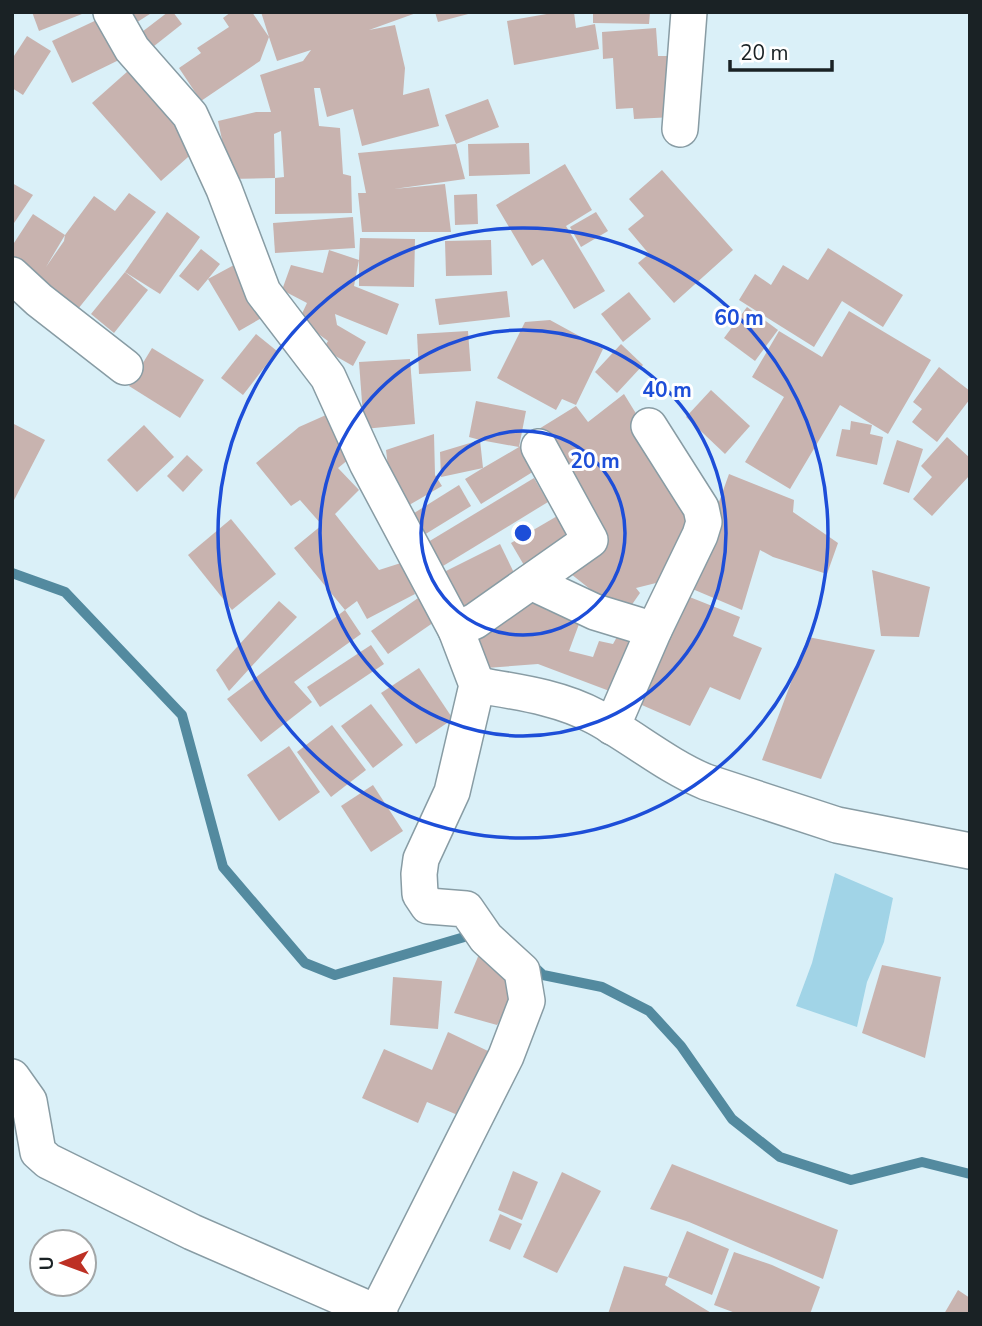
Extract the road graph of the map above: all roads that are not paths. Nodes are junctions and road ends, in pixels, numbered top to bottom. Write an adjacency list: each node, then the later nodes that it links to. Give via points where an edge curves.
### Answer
1 (111, 12): 9 (street, via 132,49 190,115 263,292 328,377 367,463)
2 (690, 12): 3 (street)
3 (680, 129)
4 (12, 275): 5 (street)
5 (125, 367)
6 (649, 426): 10 (street, via 701,508 704,522)
7 (539, 447): 8 (street, via 590,540)
8 (531, 582): 9 (street); 10 (street, via 595,612)
9 (456, 630): 11 (street)
10 (654, 630): 12 (street)
11 (477, 685): 12 (street, via 569,705); 15 (street, via 452,792 421,859 420,894 428,906 466,909 486,938 522,971 527,1001 506,1056)
12 (612, 727): 13 (street, via 706,782 837,825)
13 (970, 851)
14 (12, 1077): 15 (street, via 29,1101 38,1152 48,1161)
15 (378, 1313)

